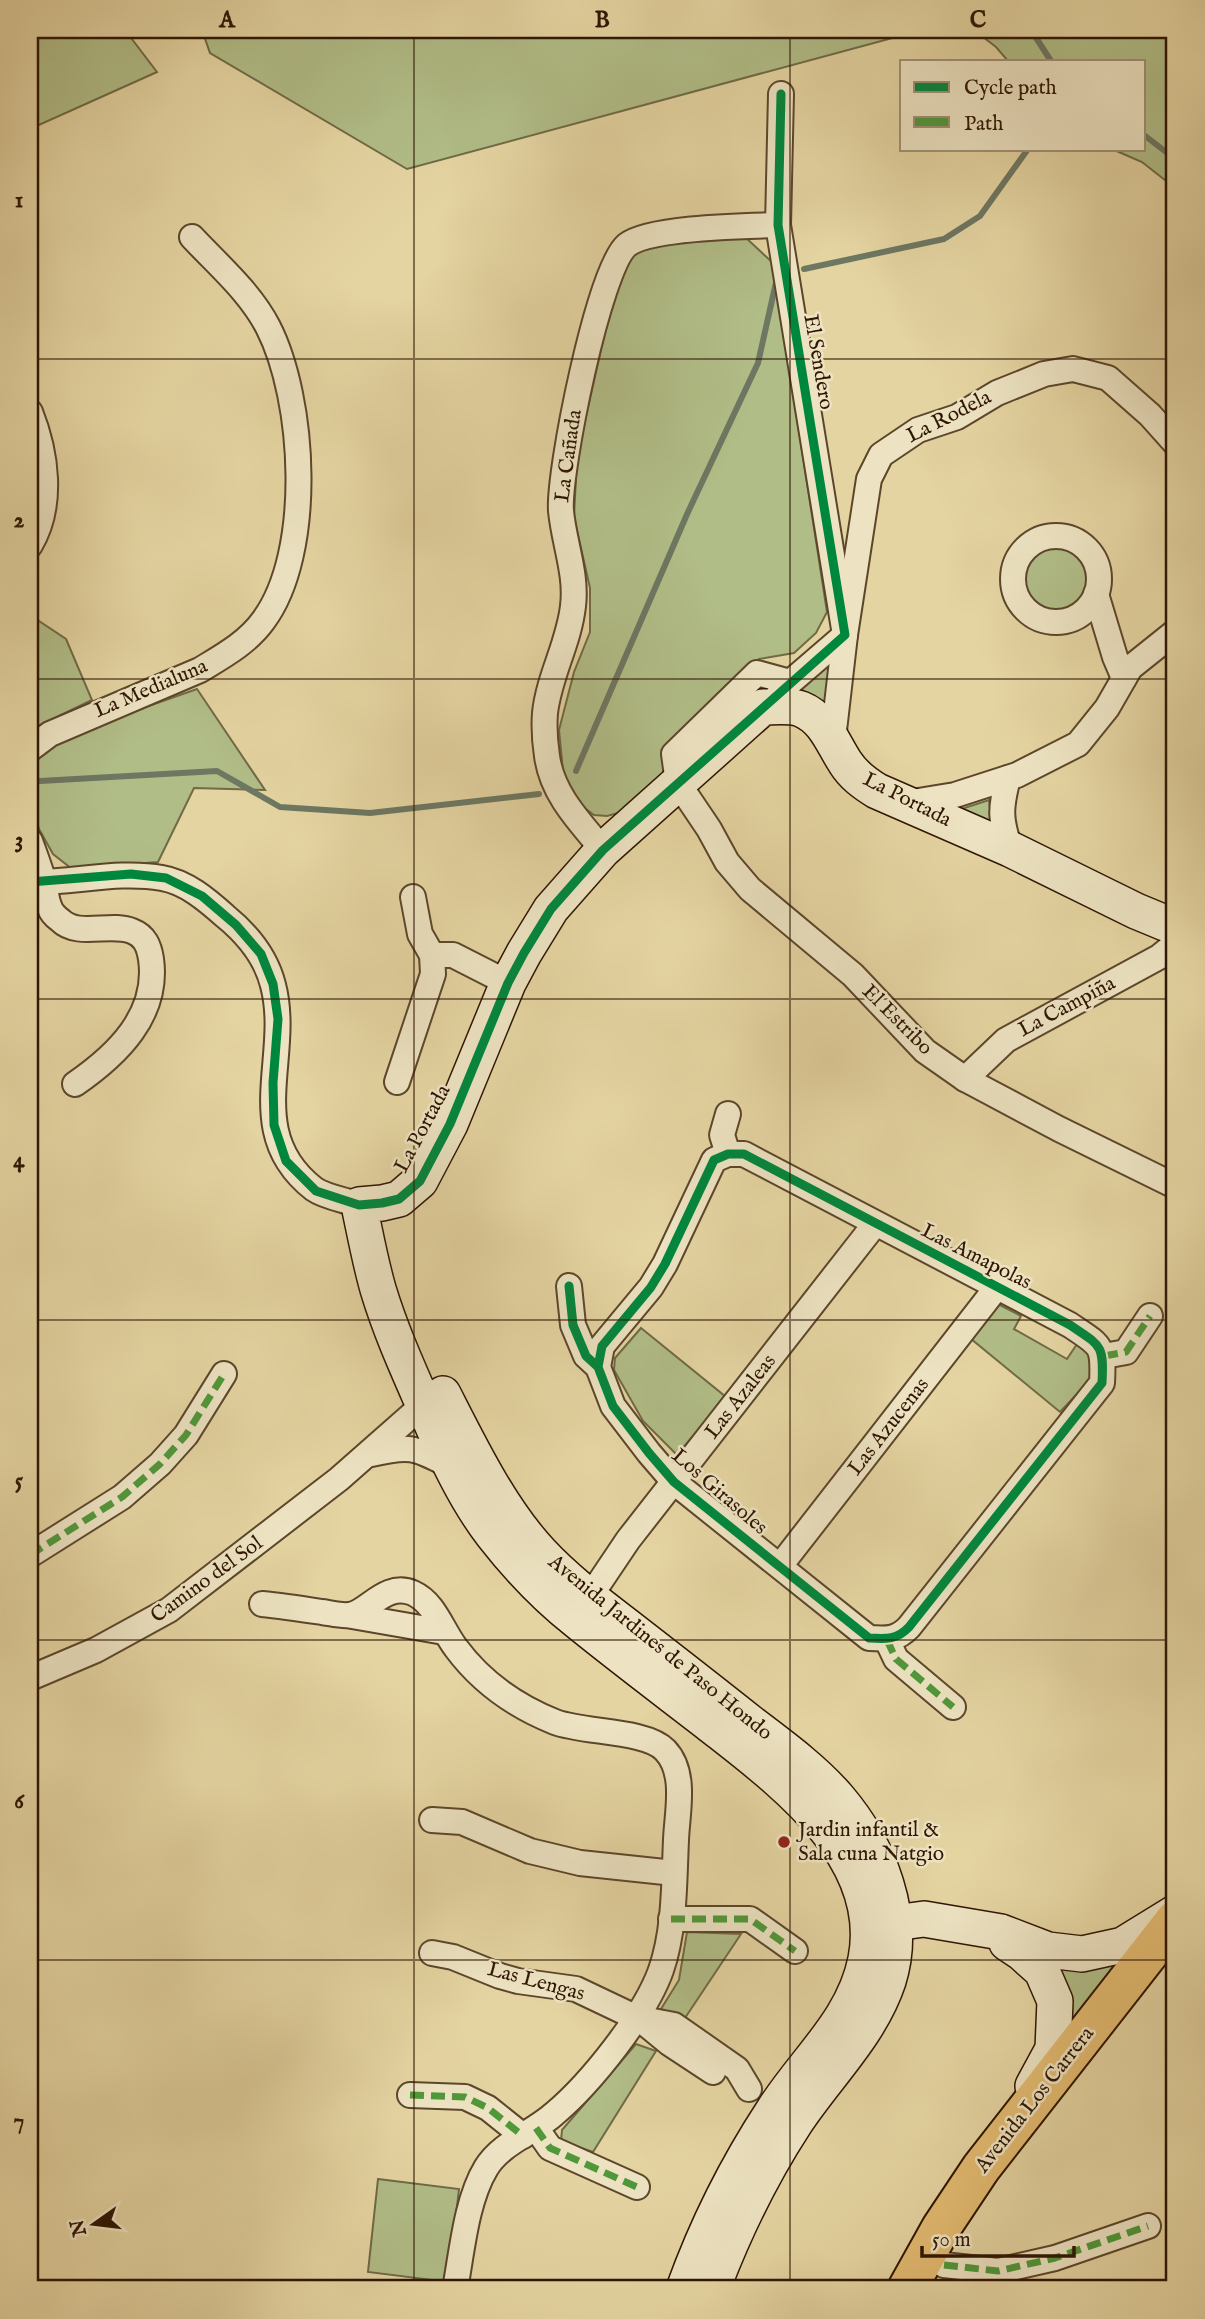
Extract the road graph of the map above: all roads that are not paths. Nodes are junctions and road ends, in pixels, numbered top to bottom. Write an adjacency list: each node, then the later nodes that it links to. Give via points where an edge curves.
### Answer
1 (780, 94): 2 (street, El Sendero)
2 (778, 225): 9 (street, El Sendero); 20 (street, La Cañada, via 696,229 626,245 610,269 596,318 566,452 561,509 575,580 574,604 545,713 554,785)
3 (192, 237): 14 (street, La Medialuna, via 245,293 268,327 286,373 297,436 299,488 292,554 280,594 264,621 224,656 50,733)
4 (30, 412): 6 (street, via 45,466 44,506)
5 (1175, 443): 9 (street, La Rodela, via 1108,378 1073,369 1044,373 957,417 918,430 881,455 869,479)
6 (30, 545)
7 (1096, 594): 10 (street)
8 (1175, 632): 10 (street)
9 (845, 635): 11 (street); 13 (street, La Rodela)
10 (1124, 678): 15 (street, via 1078,744)
11 (790, 682): 12 (street); 16 (street, via 757,673 674,754)
12 (763, 707): 13 (street, La Portada, via 799,708 817,719); 16 (street, La Portada)
13 (833, 739): 17 (street, La Portada, via 859,779)
14 (30, 749)
15 (1008, 778): 17 (street, via 956,795); 19 (street, via 1001,822)
16 (678, 783): 20 (street, La Portada); 27 (street, El Estribo, via 727,862 750,889 853,975 925,1051)
17 (905, 803): 19 (street, La Portada)
18 (30, 841): 21 (street)
19 (1010, 849): 23 (street, La Portada, via 1136,911)
20 (603, 850): 26 (street, La Portada, via 551,909)
21 (37, 882): 29 (street, via 62,922 77,928 129,929 143,936 149,947 154,976 146,1007 128,1039); 33 (street, via 131,874 166,878 202,896 236,925 261,954 273,984 278,1019 274,1125 286,1161 316,1191)
22 (414, 897): 25 (street, via 420,934)
23 (1175, 924)
24 (1175, 944): 27 (street, La Campiña, via 1006,1040)
25 (432, 955): 26 (street, via 453,955); 28 (street, via 433,974)
26 (509, 983): 33 (street, La Portada, via 450,1124 420,1181 399,1199)
27 (965, 1079): 32 (street, El Estribo)
28 (397, 1082)
29 (75, 1084)
30 (728, 1114): 31 (street, via 722,1135)
31 (728, 1154): 34 (street, Las Amapolas, via 744,1154); 39 (street, via 714,1160 666,1264 602,1346)
32 (1175, 1186)
33 (371, 1204): 41 (street, Avenida Jardines de Paso Hondo, via 378,1289 403,1362)
34 (875, 1224): 36 (street, Las Amapolas); 44 (street, Las Azaleas)
35 (569, 1286): 39 (street, Los Girasoles, via 573,1325 586,1356)
36 (997, 1287): 38 (street, Las Amapolas, via 1086,1336); 46 (street, Las Azucenas)
37 (1150, 1316): 38 (street, via 1126,1352)
38 (1104, 1356): 51 (street, via 1102,1383 909,1627)
39 (598, 1367): 44 (street, Los Girasoles, via 613,1406)
40 (225, 1374): 45 (street, via 186,1435 160,1464 122,1497)
41 (433, 1399): 42 (street, Camino del Sol); 43 (street, Avenida Jardines de Paso Hondo); 47 (street, Avenida Jardines de Paso Hondo, via 541,1552)
42 (367, 1455): 43 (street, Camino del Sol, via 402,1447 423,1451); 52 (street, Camino del Sol, via 169,1610 96,1650)
43 (449, 1465): 47 (street, Avenida Jardines de Paso Hondo, via 491,1532 529,1579)
44 (679, 1486): 46 (street, Los Girasoles); 47 (street, Las Azaleas, via 628,1540)
45 (30, 1555)
46 (780, 1566): 51 (street, Los Girasoles, via 869,1638)
47 (591, 1596): 59 (street, Avenida Jardines de Paso Hondo, via 788,1751 837,1797 874,1850 886,1886)
48 (262, 1604): 49 (street)
49 (352, 1616): 50 (street); 50 (street, via 387,1594 411,1592 433,1610)
50 (444, 1632): 55 (street, via 476,1674 512,1702 557,1723 643,1738 665,1750 678,1774)
51 (887, 1640): 53 (street, via 896,1659)
52 (30, 1678)
53 (953, 1707)
54 (432, 1820): 55 (street, via 462,1822 530,1851 580,1863)
55 (674, 1873): 57 (street)
56 (1175, 1913): 60 (street, via 1123,1945 1082,1954 1048,1950)
57 (671, 1919): 61 (street, via 750,1920); 64 (street, via 661,1970)
58 (1175, 1920): 68 (main road, Avenida Los Carrera)
59 (882, 1924): 60 (street, via 924,1919); 66 (street, Avenida Jardines de Paso Hondo, via 895,1948 876,2011)
60 (986, 1930): 68 (street, via 1042,1971 1055,2001 1053,2049)
61 (795, 1951)
62 (432, 1953): 64 (street, Las Lengas, via 519,1981 576,1989)
63 (1175, 1958): 71 (main road, Avenida Los Carrera, via 966,2230)
64 (638, 2018): 66 (street, Las Lengas, via 725,2080); 67 (street, via 580,2090)
65 (410, 2095): 67 (street, via 465,2097)
66 (773, 2106): 73 (street, Avenida Jardines de Paso Hondo); 74 (street, Avenida Jardines de Paso Hondo, via 767,2168)
67 (529, 2132): 69 (street, via 550,2148); 72 (street, via 494,2158 477,2186)
68 (1004, 2140): 75 (main road, Avenida Los Carrera, via 960,2197)
69 (637, 2187)
70 (1148, 2226): 71 (street, via 1055,2258 998,2271)
71 (938, 2277)
72 (457, 2289)
73 (684, 2289)
74 (712, 2289)
75 (907, 2289)

